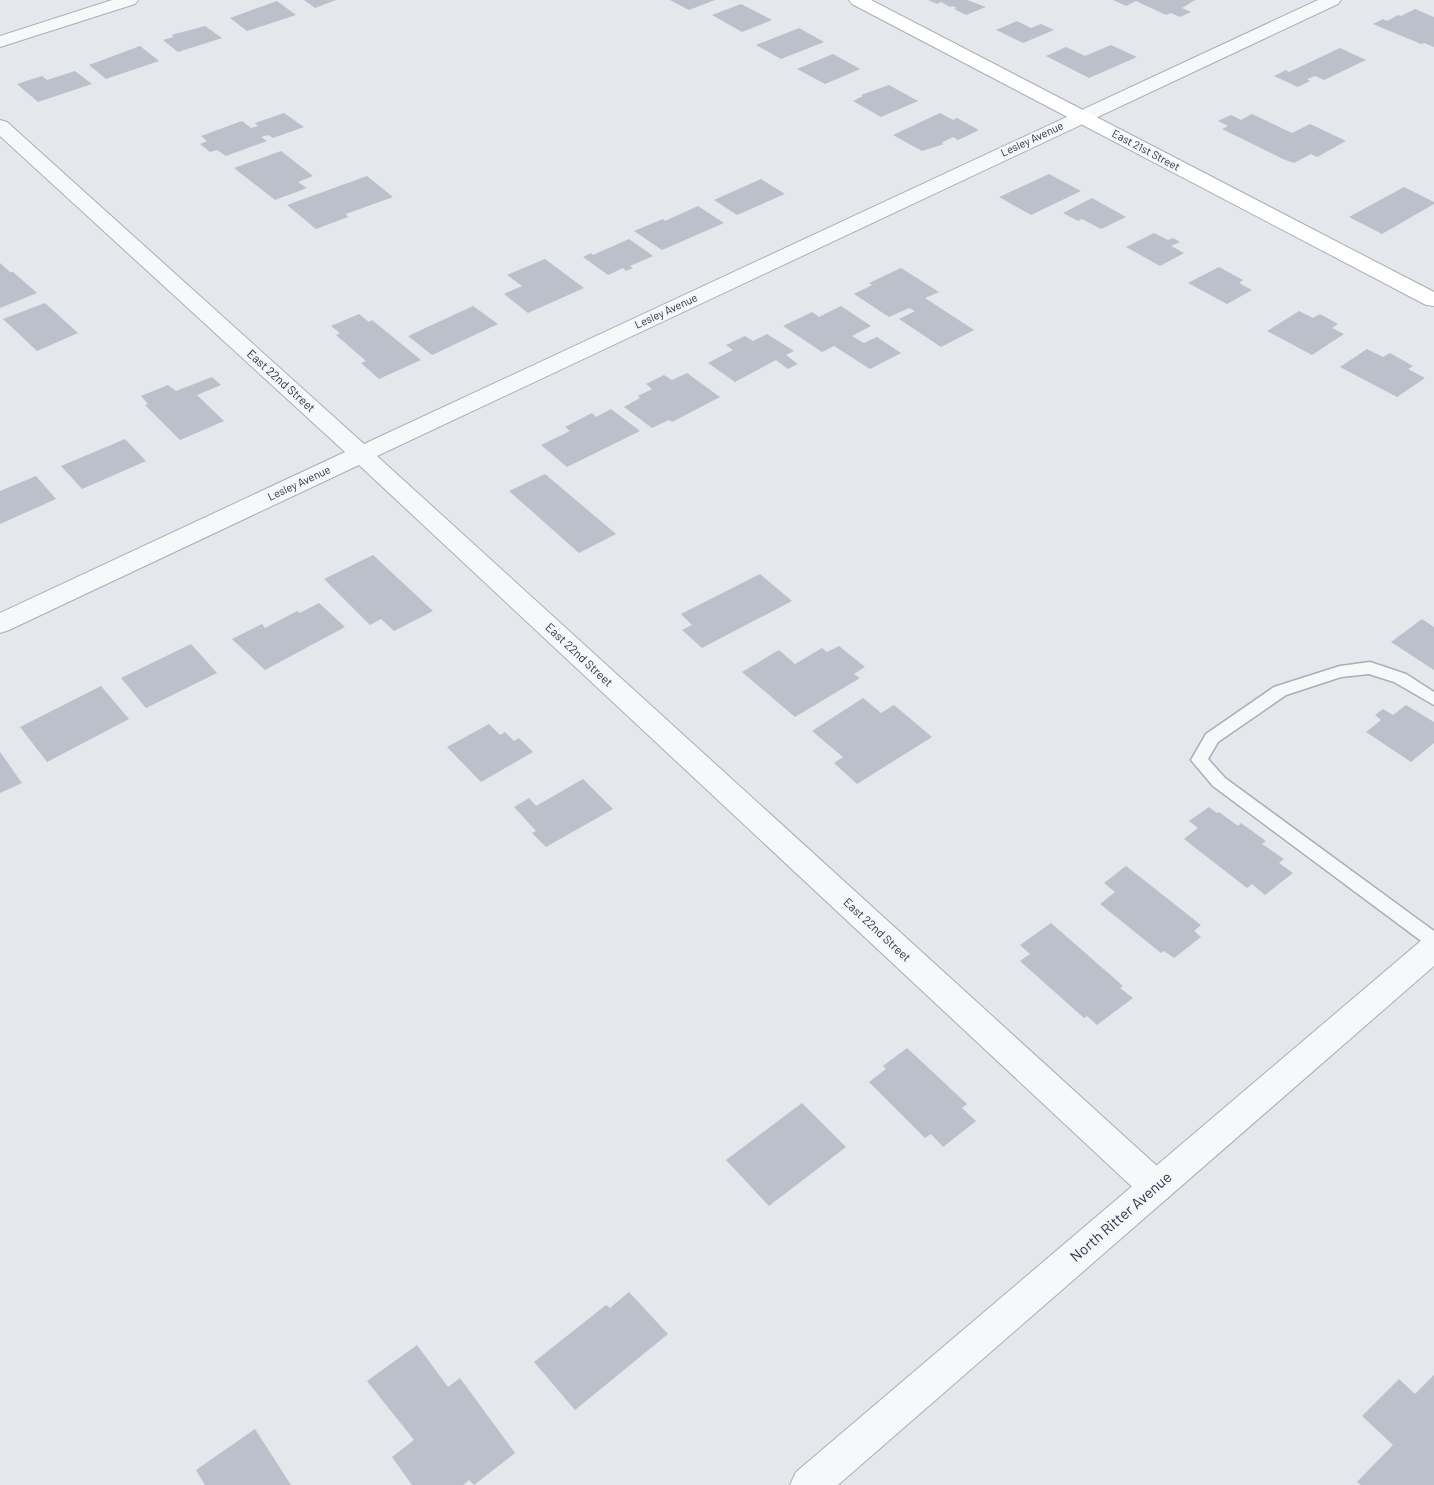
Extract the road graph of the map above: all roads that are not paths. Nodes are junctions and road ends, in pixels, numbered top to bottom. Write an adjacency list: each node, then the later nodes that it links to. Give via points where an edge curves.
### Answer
1 (130, 0): 4 (street)
2 (858, 0): 5 (main road, East 21st Street)
3 (1332, 0): 5 (street, Lesley Avenue)
4 (0, 42)
5 (1081, 116): 7 (main road, East 21st Street); 8 (street, Lesley Avenue)
6 (0, 126): 8 (street, East 22nd Street)
7 (1434, 300)
8 (361, 454): 9 (street, Lesley Avenue); 13 (street, East 22nd Street)
9 (0, 624)
10 (1434, 699): 11 (lane, via 1400,678 1370,668 1340,672 1280,691 1212,738 1199,760 1219,782)
11 (1434, 941)
12 (1434, 948): 13 (street, North Ritter Avenue)
13 (1156, 1187): 14 (street, North Ritter Avenue)
14 (808, 1485)

